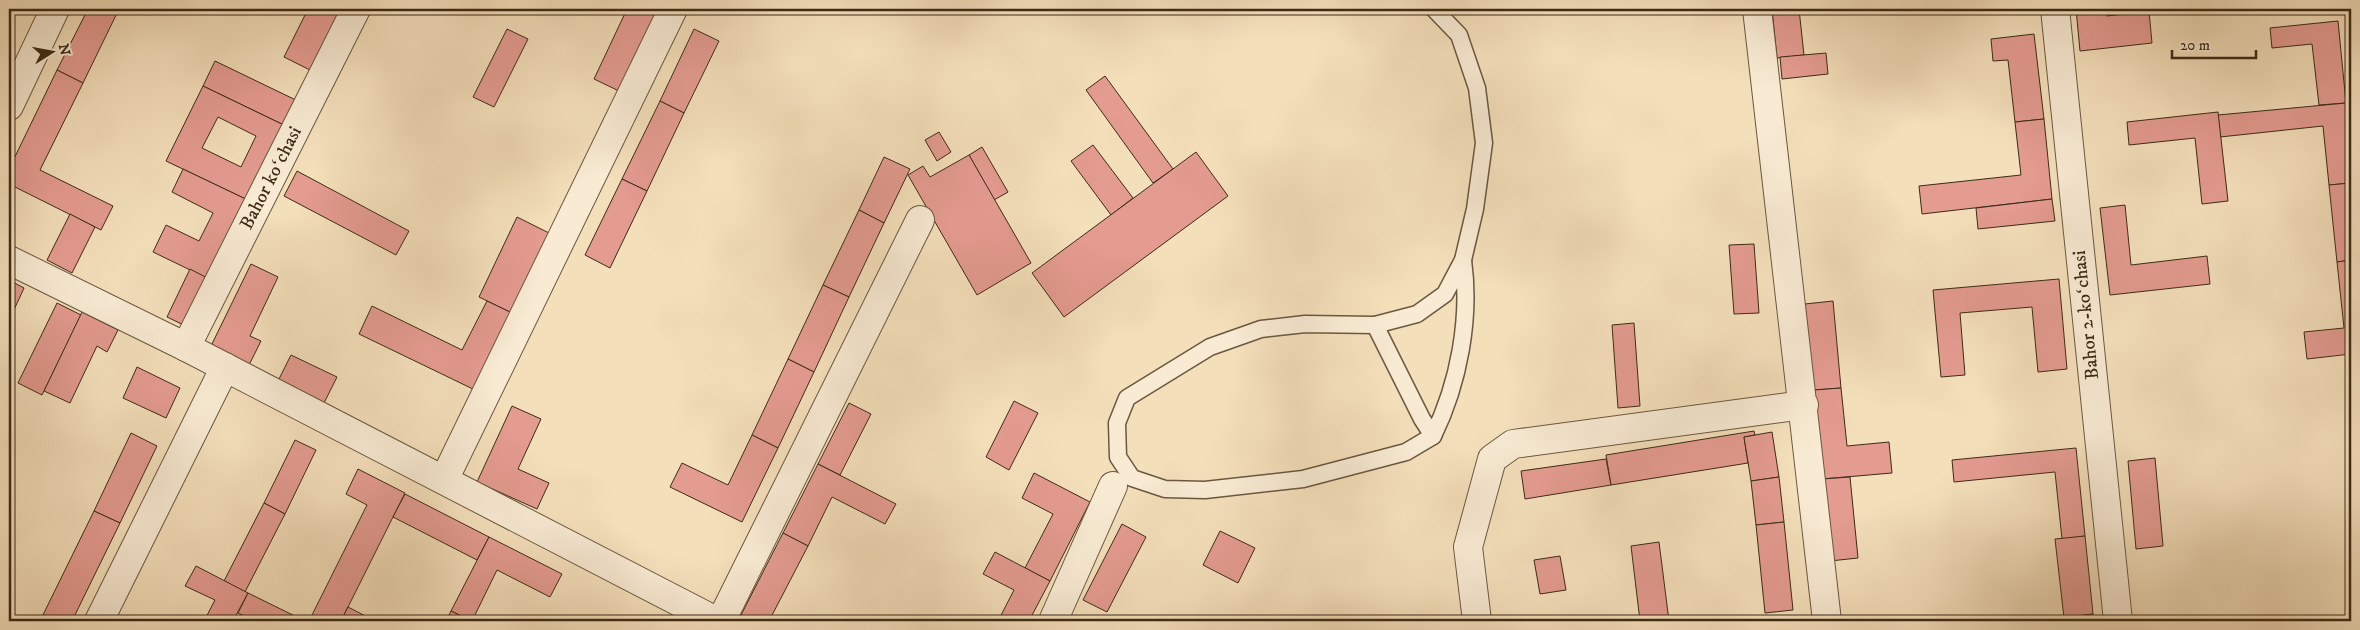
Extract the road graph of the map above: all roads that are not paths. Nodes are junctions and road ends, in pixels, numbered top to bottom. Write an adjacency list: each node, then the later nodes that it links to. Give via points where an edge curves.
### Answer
1 (55, 9): 7 (street)
2 (356, 9): 12 (street, Bahor koʻchasi)
3 (673, 9): 16 (street)
4 (1434, 9): 10 (lane, via 1459,35 1477,88 1484,144 1475,209)
5 (1758, 9): 14 (street)
6 (2055, 9): 24 (street, Bahor 2-koʻchasi)
7 (9, 106)
8 (920, 220): 20 (street)
9 (9, 260): 12 (street)
10 (1463, 260): 11 (lane, via 1445,294 1417,314); 15 (lane, via 1466,283 1464,324 1458,362 1447,408)
11 (1375, 325): 15 (lane); 15 (lane, via 1304,324 1261,329 1210,347 1127,398 1117,423 1118,456 1132,478 1164,490 1205,490 1303,479 1339,471 1406,452)
12 (186, 347): 13 (street)
13 (225, 367): 16 (street); 18 (street)
14 (1804, 405): 22 (street, via 1513,444 1492,459 1468,547); 23 (street)
15 (1433, 436)
16 (444, 480): 19 (street)
17 (1113, 486): 21 (street)
18 (99, 621)
19 (716, 621)
20 (721, 621)
21 (1053, 621)
22 (1477, 621)
23 (1828, 621)
24 (2118, 621)

